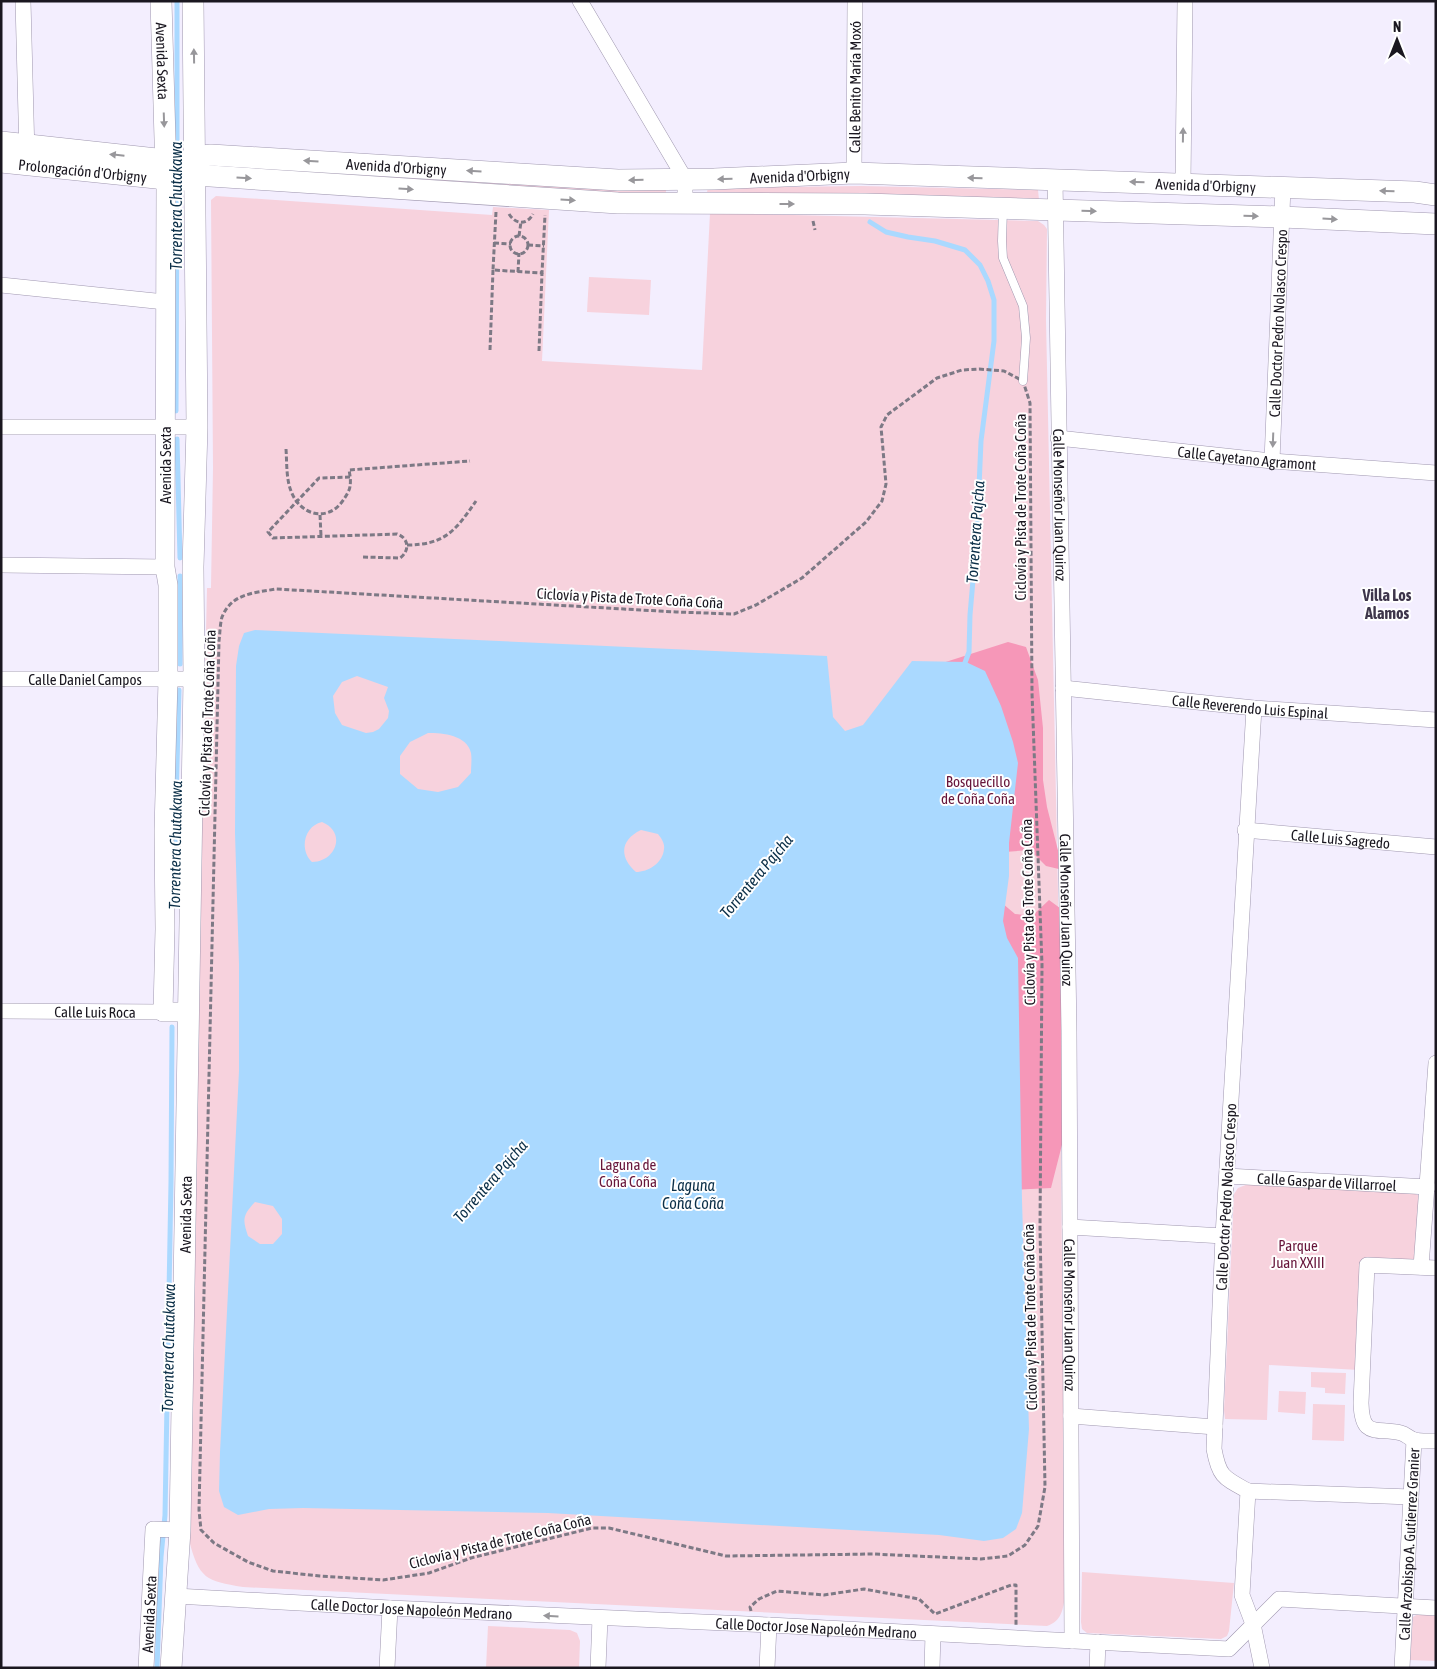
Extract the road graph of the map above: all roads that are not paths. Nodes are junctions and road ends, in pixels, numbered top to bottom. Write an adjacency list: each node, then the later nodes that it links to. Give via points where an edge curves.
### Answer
1 (23, 1): 8 (street)
2 (161, 1): 10 (main road, Avenida Sexta, one-way to 10)
3 (193, 1): 10 (main road, Avenida Sexta, one-way to 3)
4 (580, 1): 12 (street)
5 (855, 1): 11 (street, Calle Benito María Moxó)
6 (1185, 1): 14 (street, one-way to 6)
7 (1, 142): 8 (main road, Prolongación d'Orbigny)
8 (27, 155): 9 (main road, Prolongación d'Orbigny); 10 (main road, Prolongación d'Orbigny)
9 (1, 162)
10 (178, 169): 12 (main road, Avenida d'Orbigny, one-way to 10, via 618,180 211,155); 17 (main road, Avenida d'Orbigny, one-way to 17, via 618,203); 23 (street, Avenida Sexta); 26 (main road, Avenida Sexta)
11 (854, 173): 12 (main road, Avenida d'Orbigny, one-way to 12); 13 (main road, Avenida d'Orbigny, one-way to 11)
12 (684, 179): 17 (street)
13 (1055, 180): 14 (main road, Avenida d'Orbigny, one-way to 13); 19 (street, Calle Monseñor Juan Quiroz)
14 (1182, 184): 15 (main road, Avenida d'Orbigny)
15 (1283, 187): 16 (main road, Avenida d'Orbigny, one-way to 15); 20 (street, Calle Doctor Pedro Nolasco Crespo)
16 (1436, 194)
17 (685, 203): 18 (main road, Avenida d'Orbigny, one-way to 18)
18 (1003, 209): 19 (main road, Avenida d'Orbigny); 24 (lane, via 1003,258 1022,306 1026,338)
19 (1054, 210): 20 (main road, Avenida d'Orbigny, one-way to 20); 27 (street, Calle Monseñor Juan Quiroz)
20 (1282, 217): 21 (main road, Avenida d'Orbigny, one-way to 21); 28 (street, Calle Doctor Pedro Nolasco Crespo, one-way to 28)
21 (1436, 224)
22 (1, 285): 23 (street)
23 (165, 302): 26 (street, Avenida Sexta)
24 (1023, 381)
25 (1, 427): 26 (street)
26 (179, 427): 31 (street, Avenida Sexta); 33 (main road, Avenida Sexta, via 194,567)
27 (1058, 438): 28 (street, Calle Cayetano Agramont); 34 (street, Calle Monseñor Juan Quiroz)
28 (1272, 461): 29 (street, Calle Cayetano Agramont)
29 (1436, 472)
30 (1, 565): 31 (street)
31 (165, 567): 33 (street, Avenida Sexta)
32 (1, 679): 33 (street, Calle Daniel Campos)
33 (180, 680): 39 (main road, Avenida Sexta)
34 (1063, 688): 35 (street, Calle Reverendo Luis Espinal); 46 (street, Calle Monseñor Juan Quiroz)
35 (1254, 708): 36 (street, Calle Reverendo Luis Espinal); 37 (street, Calle Doctor Pedro Nolasco Crespo)
36 (1436, 720)
37 (1245, 830): 38 (street, Calle Luis Sagredo); 44 (street, Calle Doctor Pedro Nolasco Crespo)
38 (1436, 847)
39 (177, 929): 41 (street, Avenida Sexta); 42 (main road, Avenida Sexta)
40 (1, 1011): 41 (street, Calle Luis Roca)
41 (163, 1012): 42 (street, Calle Luis Roca)
42 (187, 1012): 55 (main road, Avenida Sexta, via 186,1214)
43 (1436, 1064): 45 (street, Calle Arzobispo A. Gutierrez Granier)
44 (1227, 1176): 45 (street, Calle Gaspar de Villarroel); 47 (street, Calle Doctor Pedro Nolasco Crespo)
45 (1428, 1187): 48 (street, Calle Arzobispo A. Gutierrez Granier)
46 (1070, 1227): 47 (street); 49 (street, Calle Monseñor Juan Quiroz)
47 (1223, 1236): 50 (street, Calle Doctor Pedro Nolasco Crespo)
48 (1428, 1267): 51 (street, Calle Arzobispo A. Gutierrez Granier, via 1367,1265 1361,1415 1372,1431 1402,1434)
49 (1071, 1416): 50 (street); 64 (street, Calle Monseñor Juan Quiroz)
50 (1215, 1427): 53 (street, Calle Doctor Pedro Nolasco Crespo, via 1217,1467 1231,1482)
51 (1414, 1440): 52 (street); 54 (street, Calle Arzobispo A. Gutierrez Granier)
52 (1436, 1441)
53 (1248, 1491): 54 (street); 61 (street, via 1242,1595)
54 (1411, 1497): 57 (street, Calle Arzobispo A. Gutierrez Granier)
55 (178, 1530): 56 (main road, Avenida Sexta); 66 (street, Avenida Sexta, via 153,1529)
56 (176, 1596): 58 (street, Calle Doctor Jose Napoleón Medrano); 67 (main road, Avenida Sexta)
57 (1405, 1607): 59 (street, Calle Doctor Jose Napoleón Medrano); 61 (street, Calle Doctor Jose Napoleón Medrano, via 1279,1599); 74 (street, Calle Arzobispo A. Gutierrez Granier)
58 (390, 1608): 60 (street, Calle Doctor Jose Napoleón Medrano, one-way to 58); 68 (street)
59 (1436, 1608)
60 (600, 1618): 62 (street, Calle Doctor Jose Napoleón Medrano); 69 (street)
61 (1253, 1624): 65 (street, Calle Doctor Jose Napoleón Medrano, via 1229,1649); 73 (street)
62 (769, 1625): 63 (street, Calle Doctor Jose Napoleón Medrano); 70 (street)
63 (933, 1634): 64 (street, Calle Doctor Jose Napoleón Medrano); 71 (street)
64 (1072, 1641): 65 (street, Calle Doctor Jose Napoleón Medrano)
65 (1098, 1642): 72 (street)
66 (146, 1668)
67 (171, 1668)
68 (387, 1668)
69 (598, 1668)
70 (767, 1668)
71 (932, 1668)
72 (1097, 1668)
73 (1262, 1668)
74 (1402, 1668)

